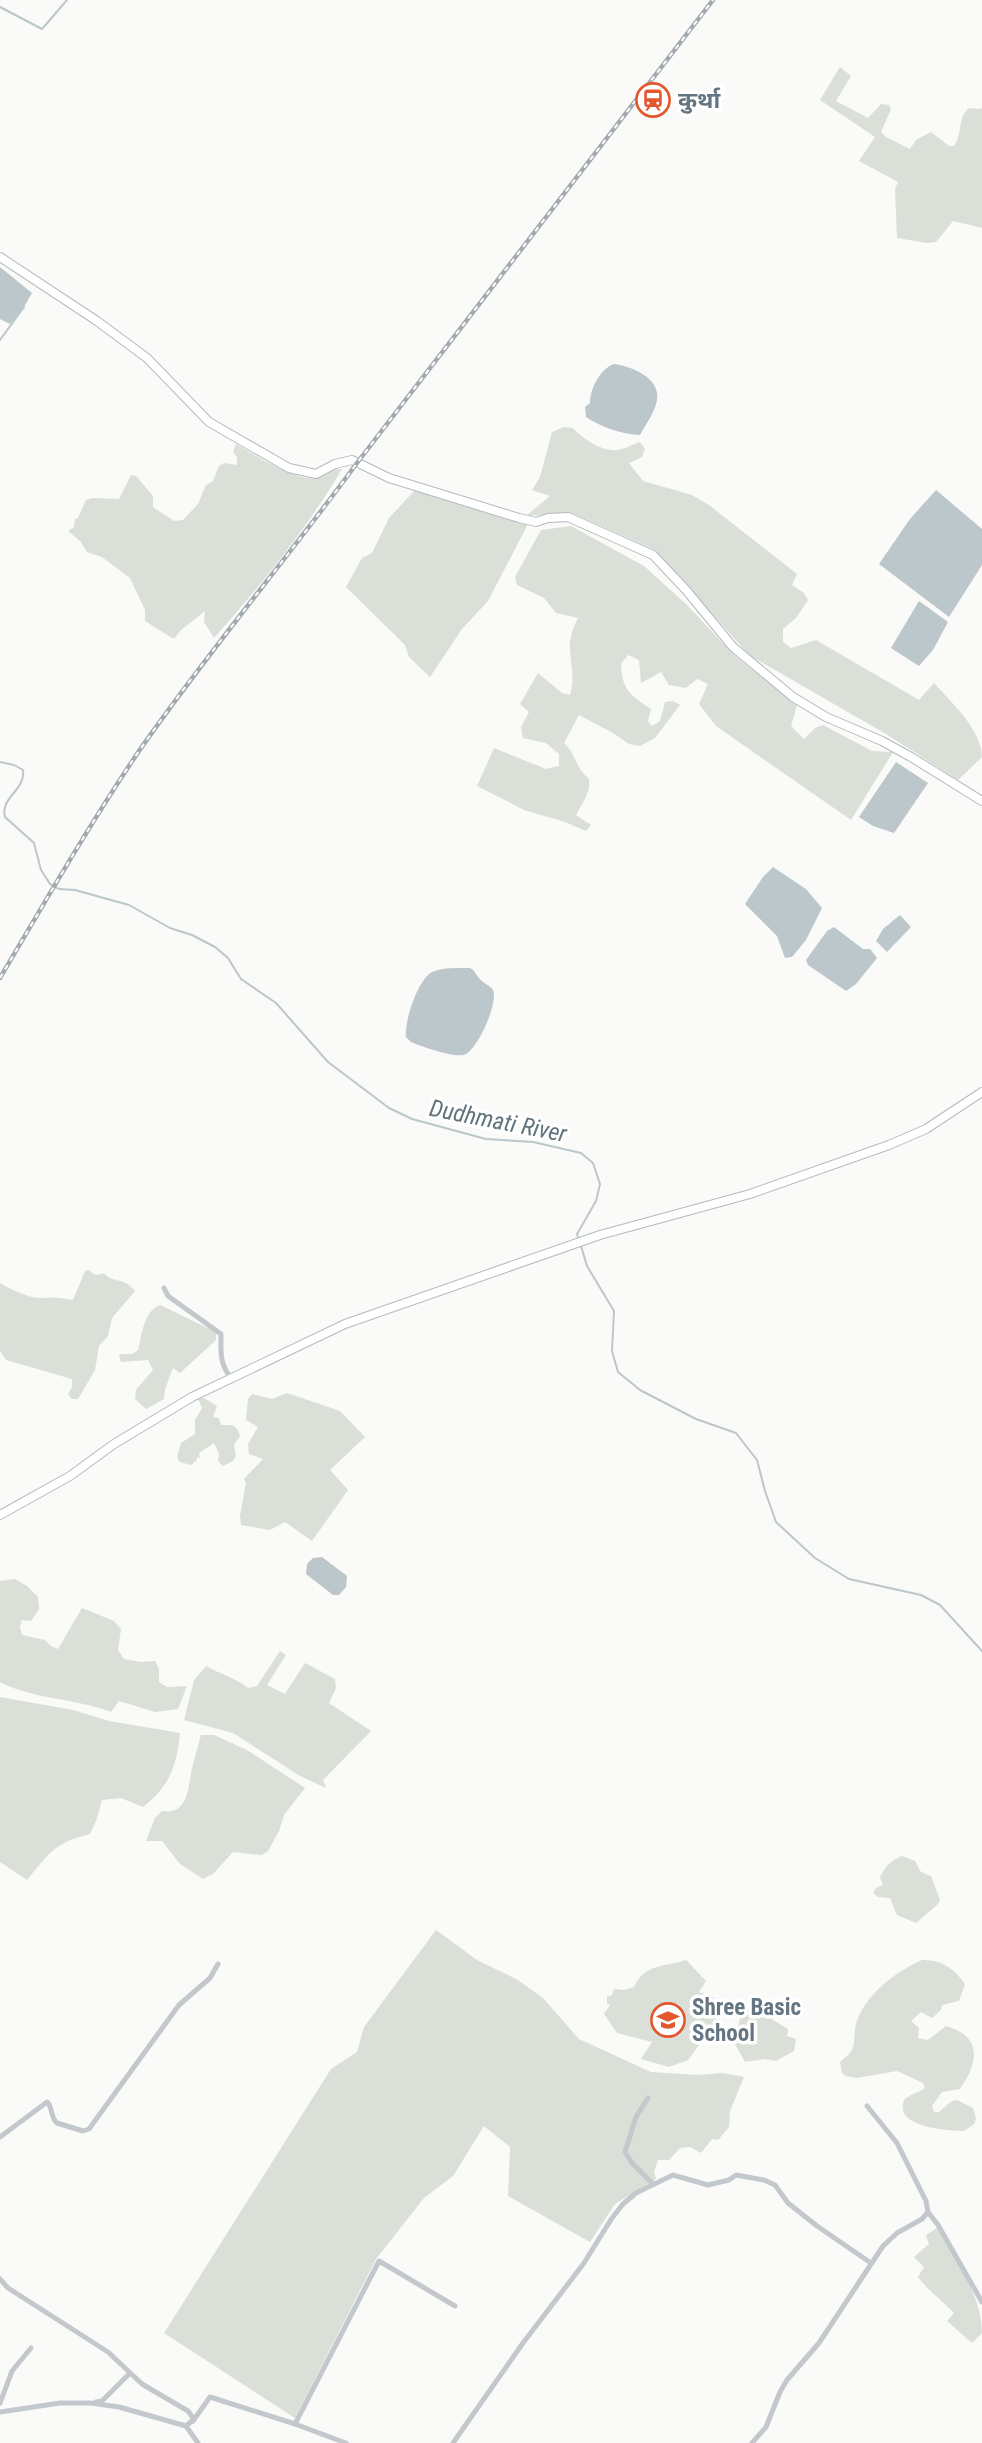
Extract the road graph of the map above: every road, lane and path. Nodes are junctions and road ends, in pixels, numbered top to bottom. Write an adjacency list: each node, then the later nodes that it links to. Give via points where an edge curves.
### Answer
1 (0, 257): 2 (street, via 147,358 209,422 289,468 317,474 352,460 389,478 519,518 536,522 568,517 653,555 733,647 793,697 901,751)
2 (982, 801)
3 (982, 1092): 5 (street, via 926,1129 889,1145 750,1194 600,1235 357,1320)
4 (164, 1288): 5 (street, via 168,1296 221,1334 220,1358)
5 (231, 1378): 6 (street, via 192,1397)
6 (0, 1515)
7 (218, 1964): 10 (street, via 210,1978 179,2005 89,2129 57,2123 47,2102)
8 (648, 2098): 11 (street, via 636,2117 625,2152)
9 (867, 2106): 12 (street, via 897,2143)
10 (0, 2137)
11 (653, 2184): 13 (street, via 673,2175 708,2185 736,2175 764,2180 831,2238); 27 (street, via 636,2193 612,2218)
12 (928, 2212): 13 (street, via 891,2238); 15 (street)
13 (872, 2263): 28 (street, via 819,2343 787,2380 766,2427)
14 (0, 2279): 18 (street, via 108,2352)
15 (982, 2302)
16 (455, 2306): 23 (street, via 379,2261)
17 (31, 2348): 19 (street, via 12,2371)
18 (130, 2373): 20 (street, via 102,2401); 22 (street, via 188,2411)
19 (0, 2403)
20 (91, 2403): 21 (street); 24 (street)
21 (0, 2412)
22 (193, 2421): 23 (street, via 210,2397); 24 (street)
23 (295, 2424): 26 (street)
24 (186, 2426): 25 (street)
25 (198, 2443)
26 (346, 2443)
27 (453, 2443)
28 (752, 2443)

